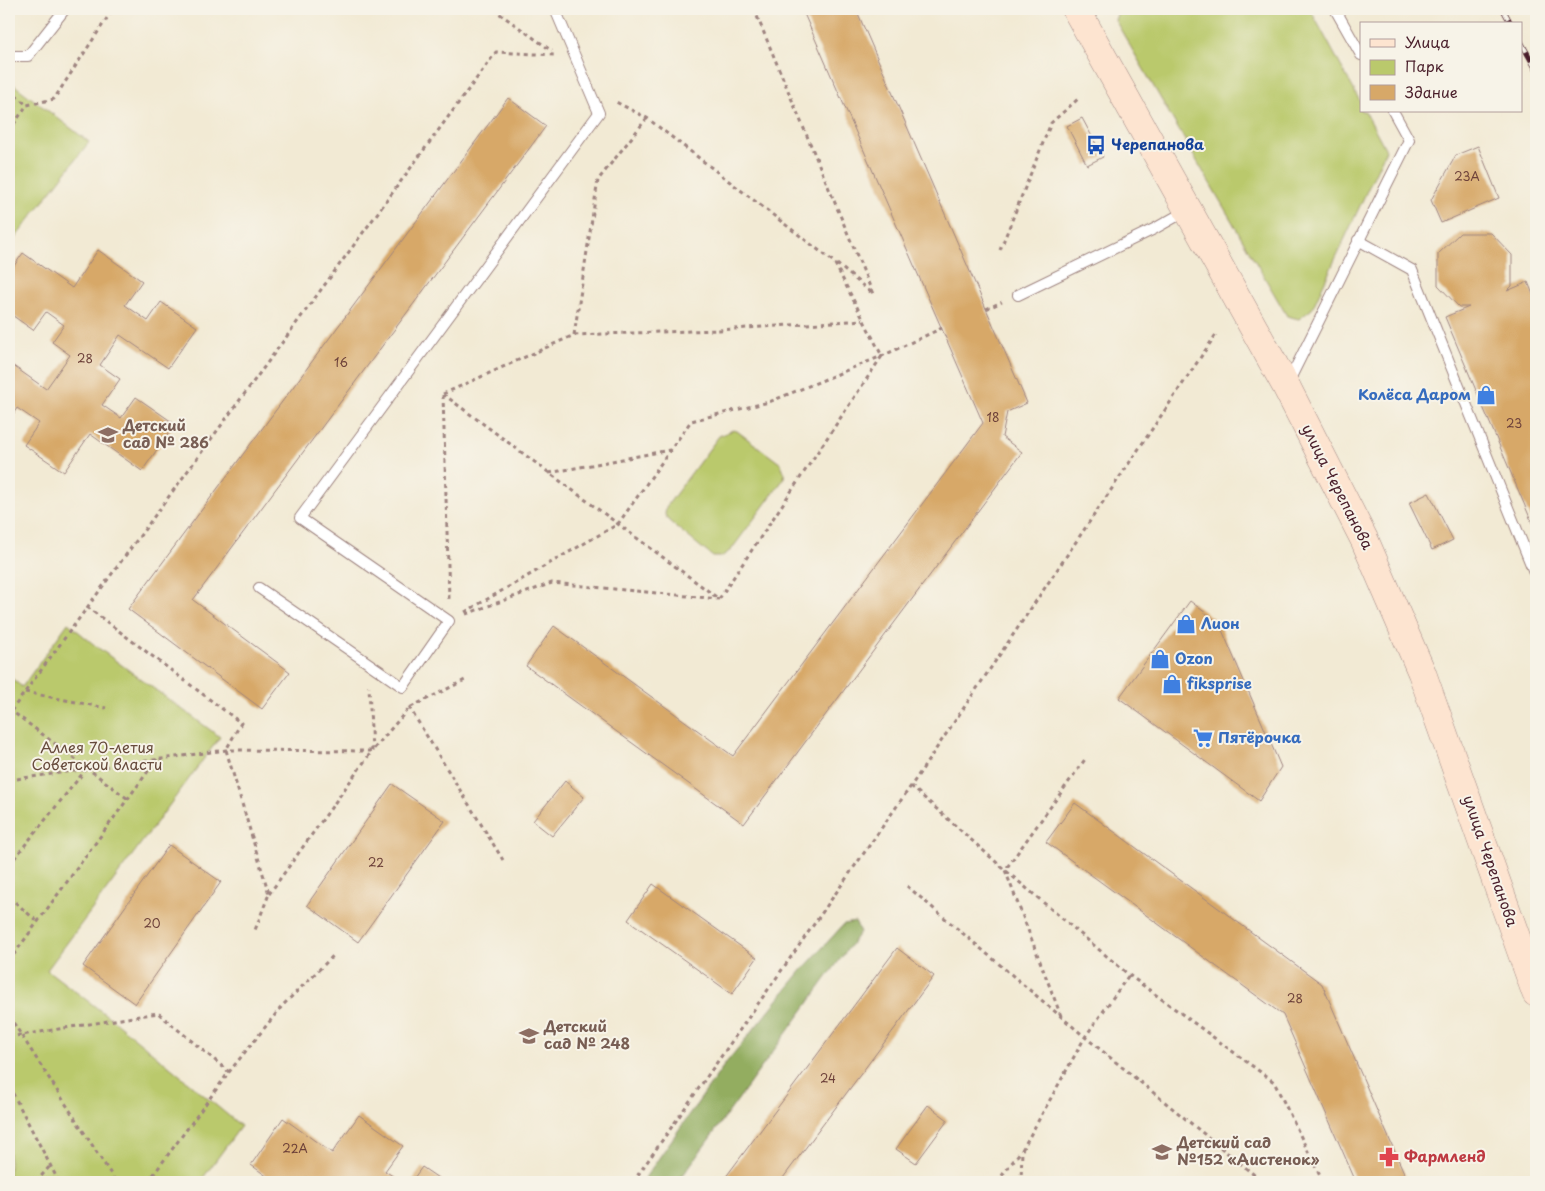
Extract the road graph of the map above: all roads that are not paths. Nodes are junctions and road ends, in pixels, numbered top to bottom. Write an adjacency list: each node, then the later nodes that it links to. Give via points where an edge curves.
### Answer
1 (65, 9): 6 (lane, via 28,56)
2 (555, 9): 13 (lane, via 599,113 300,518 449,621 403,687)
3 (1076, 9): 8 (main road, улица Черепанова)
4 (1335, 9): 5 (lane)
5 (1360, 53)
6 (9, 56)
7 (1394, 112): 9 (lane, via 1409,140)
8 (1187, 211): 10 (lane); 11 (main road, улица Черепанова)
9 (1358, 240): 11 (lane); 12 (lane, via 1412,270)
10 (1018, 295)
11 (1286, 386): 14 (main road, улица Черепанова, via 1365,542 1422,673)
12 (1536, 577)
13 (260, 588)
14 (1536, 993)

